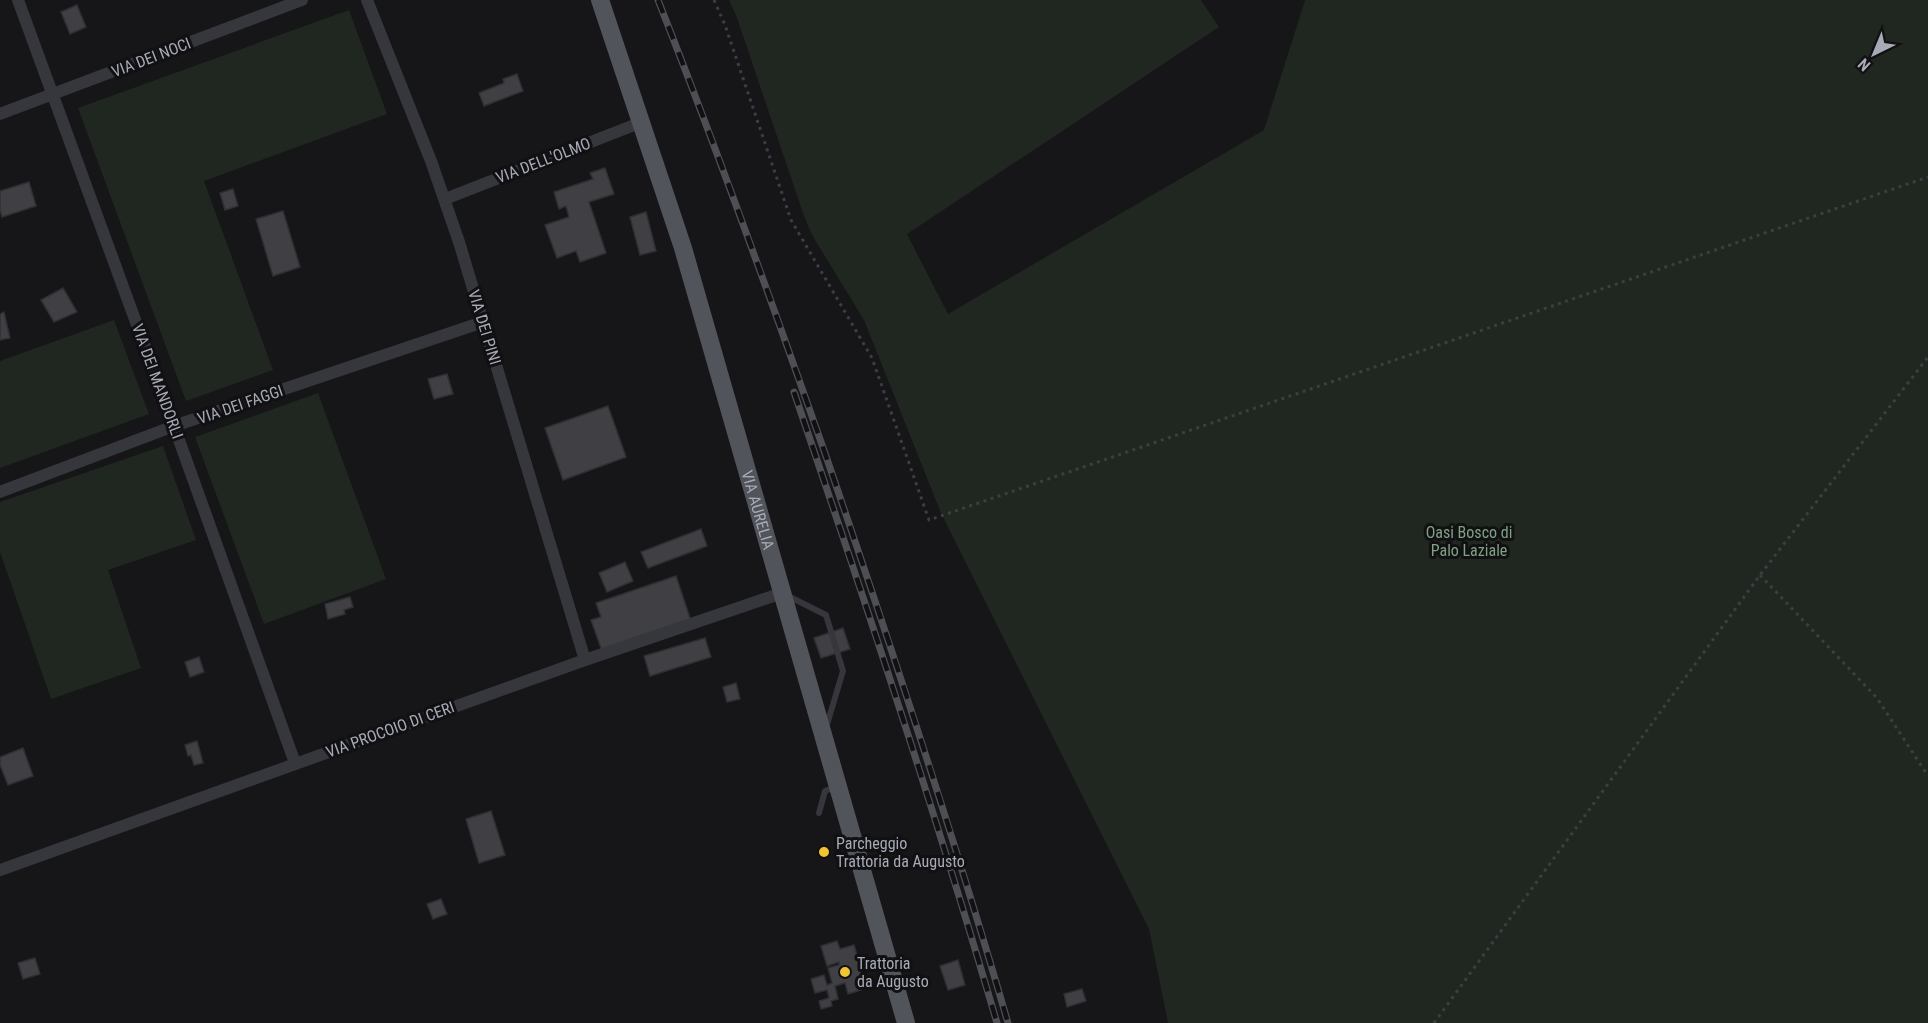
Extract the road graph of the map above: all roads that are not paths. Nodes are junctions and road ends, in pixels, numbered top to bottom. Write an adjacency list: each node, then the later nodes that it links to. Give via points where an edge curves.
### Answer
1 (18, 0): 5 (street, VIA DEI MANDORLI)
2 (302, 0): 5 (street, VIA DEI NOCI)
3 (367, 0): 8 (street, VIA DEI PINI)
4 (600, 0): 7 (main road, VIA AURELIA)
5 (52, 95): 6 (street, VIA DEI NOCI); 10 (street, VIA DEI MANDORLI)
6 (0, 114)
7 (642, 122): 8 (street, VIA DELL'OLMO); 12 (main road, VIA AURELIA, via 683,248)
8 (445, 199): 9 (street, VIA DEI PINI)
9 (483, 322): 10 (street, VIA DEI FAGGI); 13 (street, VIA DEI PINI)
10 (174, 426): 11 (street, VIA DEI FAGGI); 15 (street, VIA DEI MANDORLI)
11 (0, 492)
12 (782, 593): 13 (street, VIA PROCOIO DI CERI); 14 (main road, VIA AURELIA); 14 (lane, via 826,615 843,670)
13 (585, 660): 15 (street, VIA PROCOIO DI CERI)
14 (824, 737): 16 (main road, VIA AURELIA)
15 (295, 763): 18 (street, VIA PROCOIO DI CERI)
16 (838, 785): 17 (lane, via 825,791); 19 (main road, VIA AURELIA)
17 (819, 813)
18 (0, 870)
19 (893, 975): 20 (main road, VIA AURELIA); 21 (main road)
20 (906, 1023)
21 (913, 1023)

